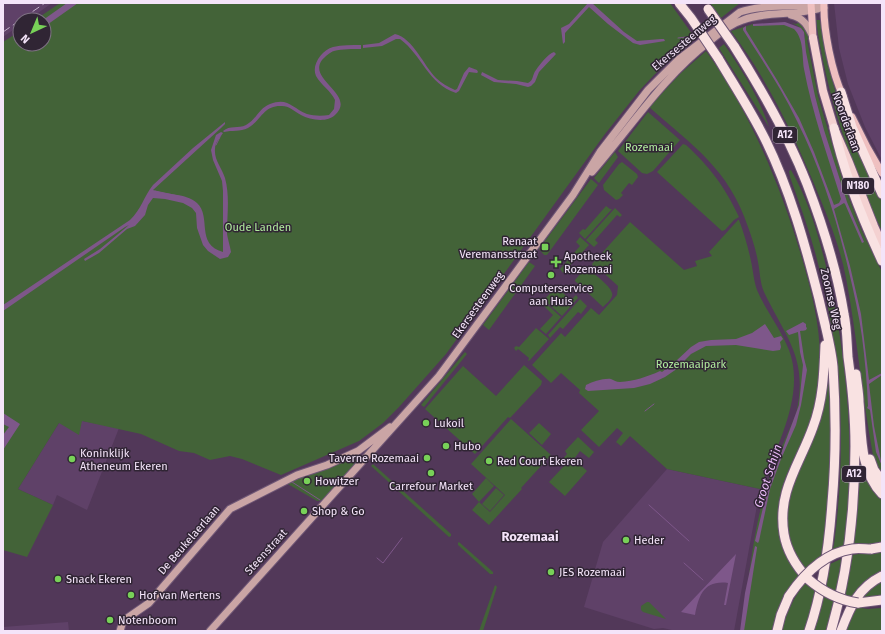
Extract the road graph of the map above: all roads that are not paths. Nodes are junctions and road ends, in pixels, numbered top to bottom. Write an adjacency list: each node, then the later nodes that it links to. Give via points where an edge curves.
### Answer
1 (679, 3): 15 (highway, Zoomse Weg / A12, bridge, via 718,58 765,139 797,220)
2 (796, 3): 6 (main road)
3 (824, 5): 5 (main road, Ekersesteenweg); 8 (main road, Noorderlaan / N180, via 829,49)
4 (706, 6): 14 (highway, Zoomse Weg / A12, bridge, via 760,87 807,184 827,243)
5 (811, 6): 6 (main road, Ekersesteenweg); 7 (main road, Noorderlaan / N180)
6 (787, 10): 7 (main road, via 802,19); 17 (main road, Ekersesteenweg, via 751,17 729,26 700,48 653,95 573,195 452,361)
7 (813, 38): 9 (highway, Noorderlaan / N180, via 823,91)
8 (840, 92): 10 (main road, Noorderlaan / N180); 11 (highway)
9 (834, 128): 12 (highway, Noorderlaan / N180); 13 (highway, via 846,175)
10 (882, 174)
11 (882, 194)
12 (882, 244)
13 (882, 261)
14 (844, 315): 16 (highway, via 853,352); 29 (highway, Zoomse Weg / A12, via 854,416 854,490 846,561)
15 (825, 326): 24 (highway, bridge, via 821,401 813,427 788,484 782,507 782,523 787,547 797,566 808,579 834,597 858,603); 28 (highway, Zoomse Weg / A12, via 832,366 834,486 827,552 815,615)
16 (860, 421): 19 (highway, via 872,465); 21 (highway, via 868,472)
17 (396, 424): 18 (main road, Ekersesteenweg); 20 (main road, Ekersesteenweg)
18 (358, 451): 25 (main road, De Beukelaerlaan, via 297,475 230,510 149,604 122,623)
19 (882, 481)
20 (339, 487): 26 (main road, Steenstraat)
21 (882, 494)
22 (882, 548): 27 (highway, bridge, via 852,549 826,558 805,574 789,596)
23 (882, 576): 30 (highway, via 856,596)
24 (879, 603)
25 (120, 631)
26 (210, 631)
27 (777, 631)
28 (809, 631)
29 (831, 631)
30 (842, 631)

